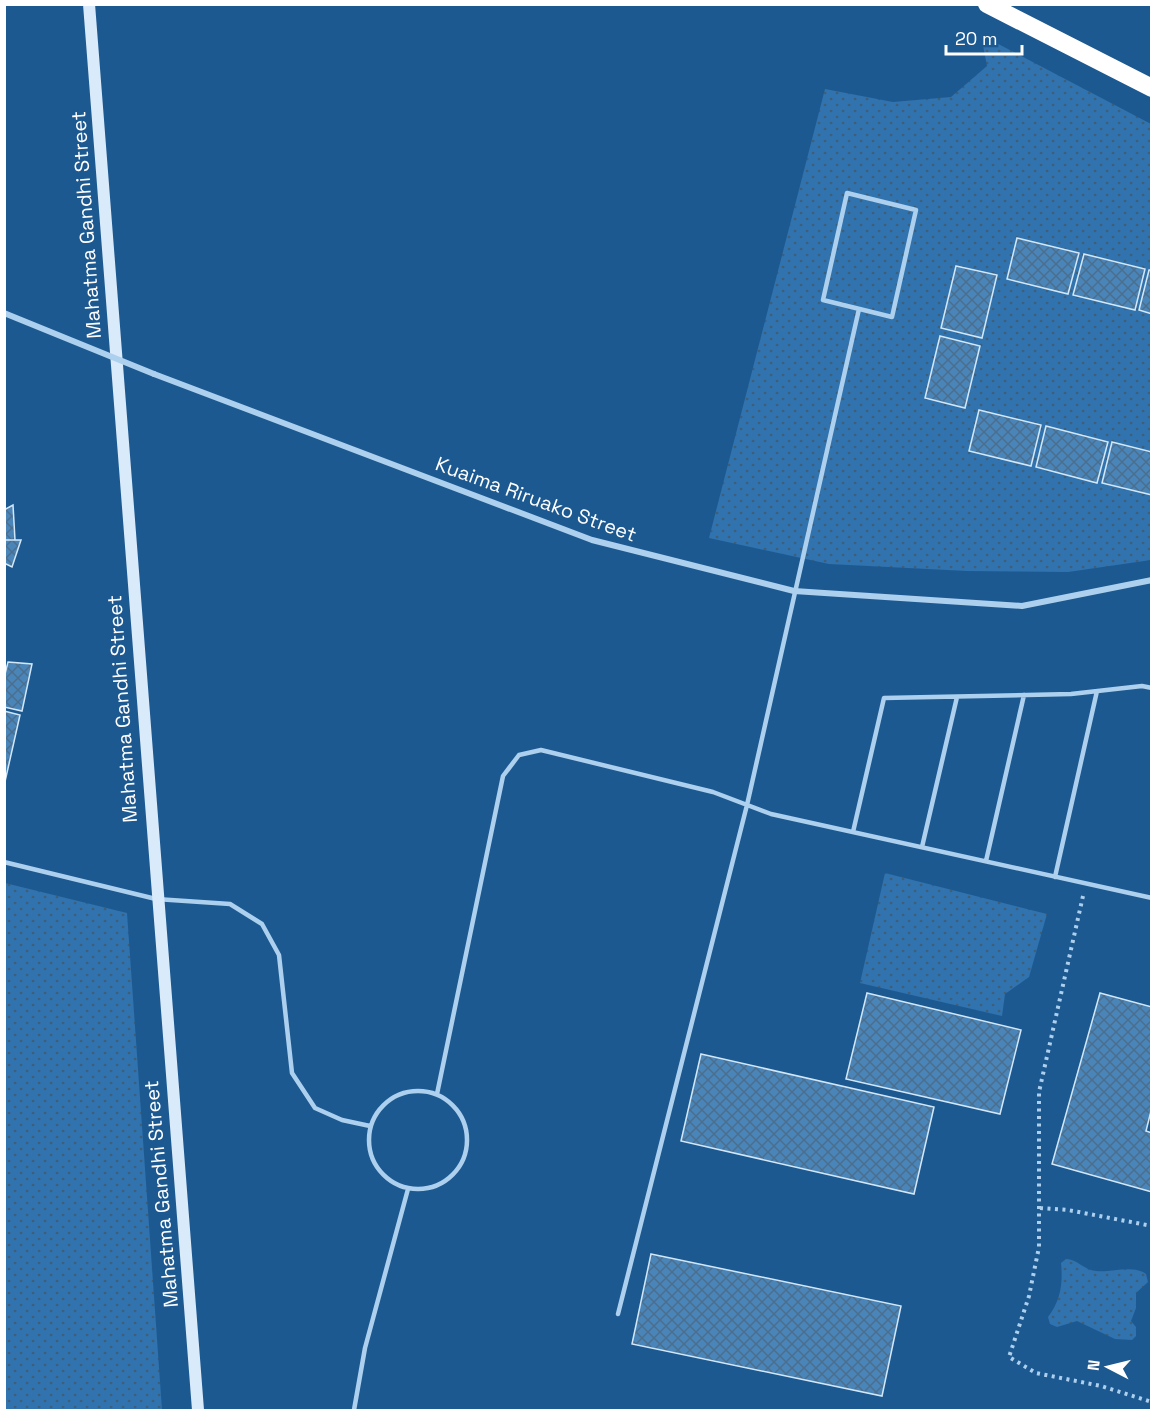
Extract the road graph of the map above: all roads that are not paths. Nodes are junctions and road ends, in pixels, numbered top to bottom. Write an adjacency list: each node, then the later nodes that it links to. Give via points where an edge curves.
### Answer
1 (89, 4): 19 (street, Mahatma Gandhi Street)
2 (987, 4): 3 (highway)
3 (1152, 88)
4 (859, 309): 4 (lane, via 823,300 847,193 916,210 892,317); 7 (lane)
5 (4, 313): 7 (street, Kuaima Riruako Street, bridge, via 592,540)
6 (1152, 580): 7 (street, Kuaima Riruako Street, via 1022,606)
7 (794, 591): 12 (lane)
8 (1152, 688): 9 (lane)
9 (1097, 691): 10 (lane); 17 (lane)
10 (1024, 695): 11 (lane); 15 (lane)
11 (957, 697): 13 (lane, via 884,698); 14 (lane)
12 (747, 805): 13 (lane); 20 (lane, via 713,792 541,750 519,755 503,776); 23 (lane)
13 (853, 832): 14 (lane)
14 (922, 848): 15 (lane)
15 (986, 861): 17 (lane)
16 (4, 862): 19 (lane)
17 (1055, 877): 18 (lane)
18 (1152, 898)
19 (156, 899): 21 (lane, via 230,904 262,924 279,955 292,1073 315,1108 342,1120); 24 (street, Mahatma Gandhi Street)
20 (437, 1094): 21 (lane, via 421,1090 404,1092 378,1111); 22 (lane, via 455,1108 466,1130 467,1146 453,1174 440,1184)
21 (370, 1126): 22 (lane, via 372,1158 393,1183)
22 (408, 1189): 25 (lane, via 365,1348)
23 (618, 1314)
24 (198, 1410)
25 (354, 1410)

